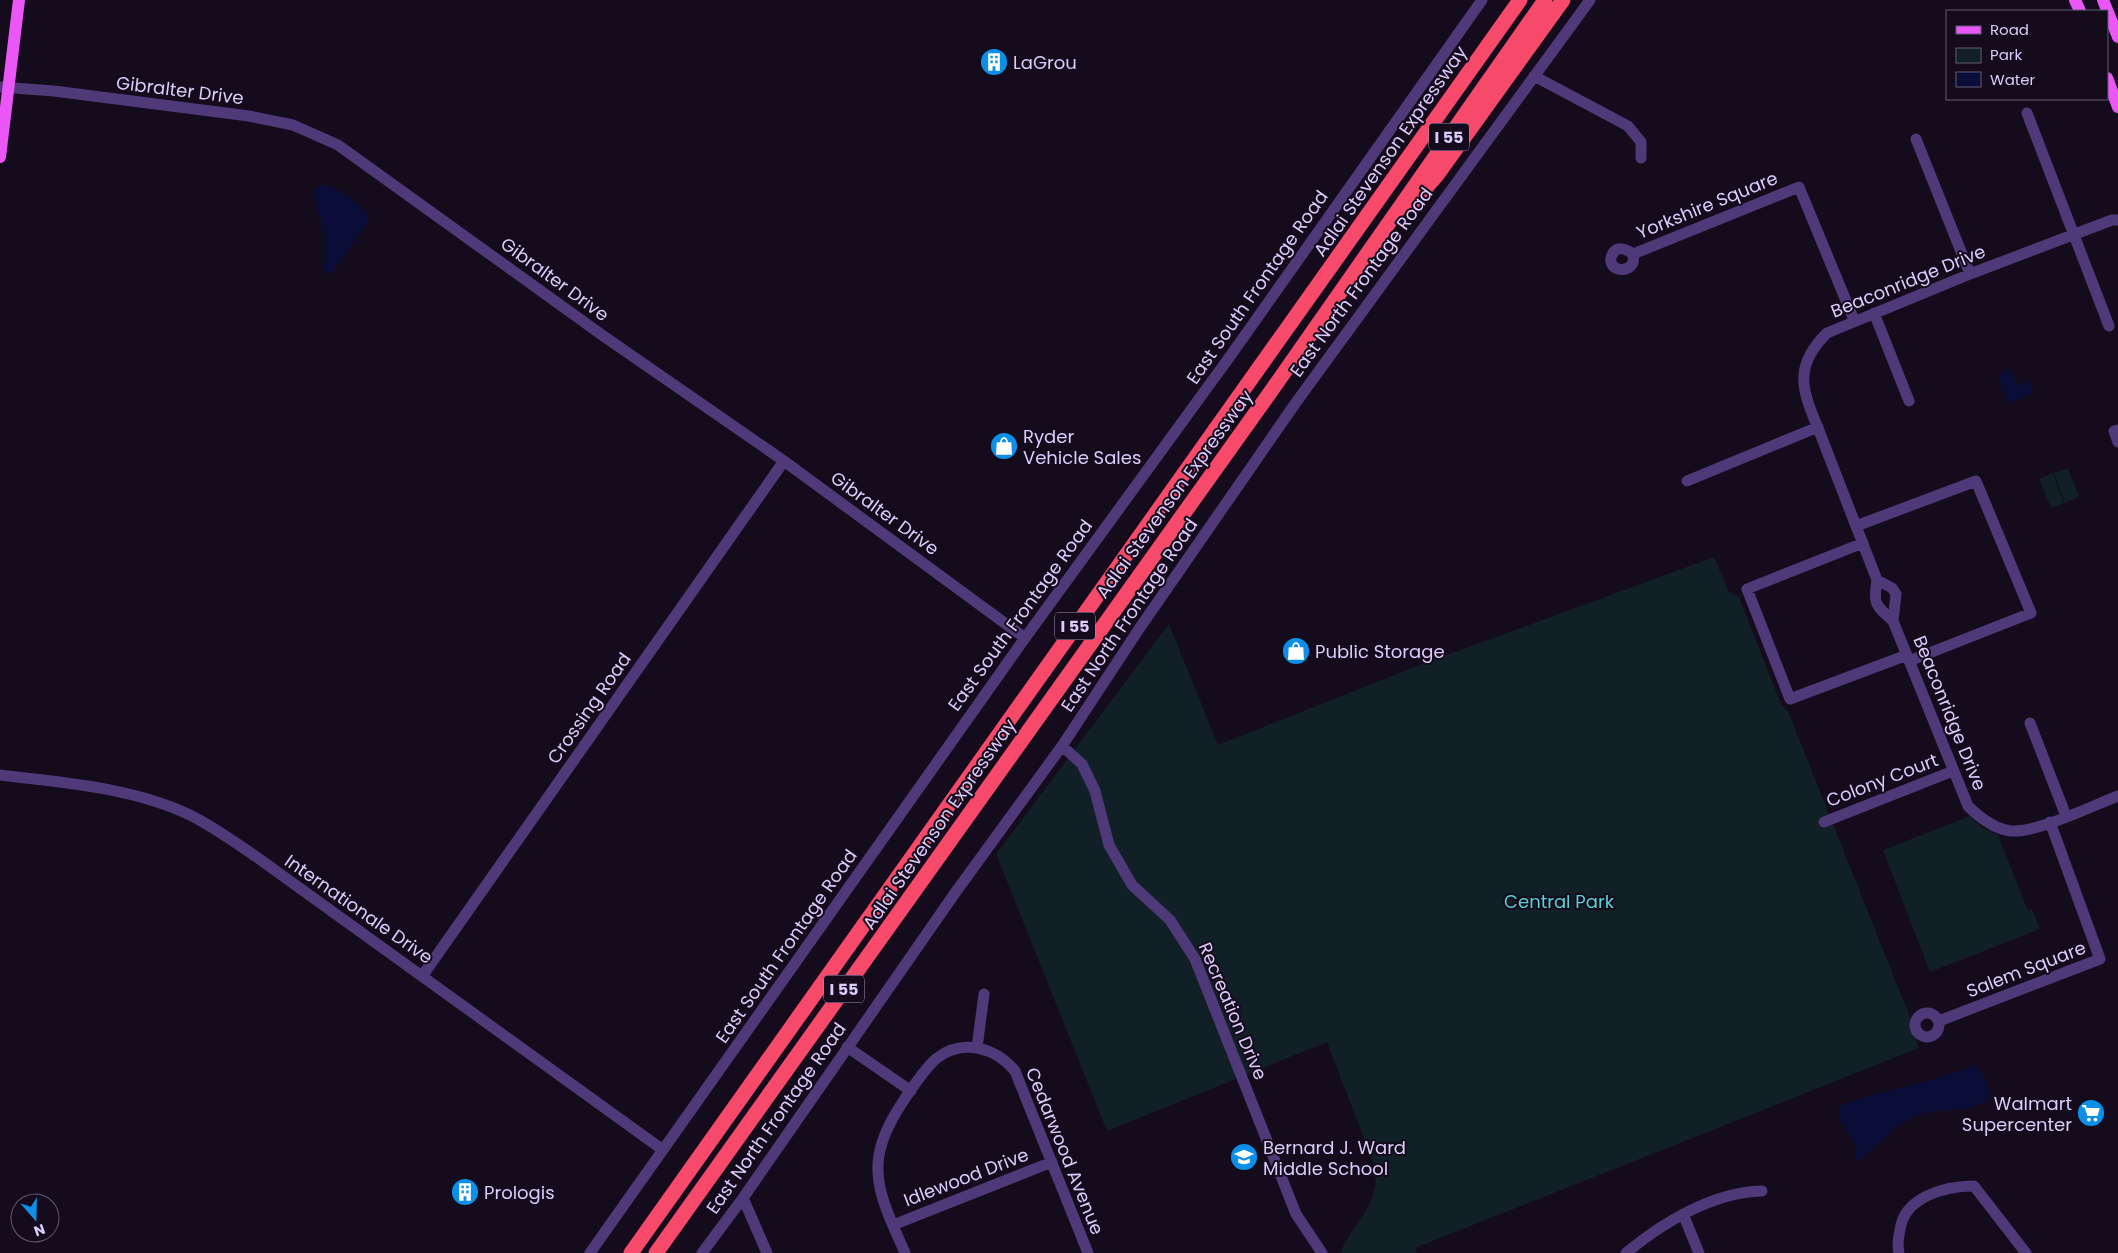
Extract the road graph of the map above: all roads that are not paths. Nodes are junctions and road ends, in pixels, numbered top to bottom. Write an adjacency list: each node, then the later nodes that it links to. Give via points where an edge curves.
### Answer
1 (18, 0): 11 (main road)
2 (1482, 0): 35 (street, East South Frontage Road, via 1237,347)
3 (1520, 0): 58 (highway, Adlai Stevenson Expressway / I 55)
4 (1545, 0): 20 (highway, Adlai Stevenson Expressway / I 55)
5 (1563, 0): 20 (highway, via 1436,175)
6 (1590, 0): 9 (street, East North Frontage Road)
7 (2108, 12): 8 (main road)
8 (2118, 37)
9 (1534, 76): 16 (street, via 1628,126 1640,142); 38 (street, East North Frontage Road, via 1297,401)
10 (2108, 81): 12 (main road)
11 (4, 87): 15 (main road); 29 (street, Gibralter Drive, via 249,116 293,126 338,145)
12 (2118, 107)
13 (2027, 113): 18 (street)
14 (1916, 139): 21 (street)
15 (0, 157)
16 (1641, 158)
17 (2116, 217): 18 (street, Beaconridge Drive)
18 (2074, 235): 21 (street, Beaconridge Drive); 24 (street)
19 (1633, 254): 23 (street, Yorkshire Square, via 1799,187)
20 (1352, 273): 59 (highway, Adlai Stevenson Expressway / I 55)
21 (1970, 274): 22 (street, Beaconridge Drive)
22 (1874, 313): 23 (street, Beaconridge Drive); 25 (street)
23 (1854, 320): 26 (street, Beaconridge Drive, via 1827,333 1817,343 1805,365 1804,388)
24 (2108, 326)
25 (1909, 401)
26 (1818, 427): 30 (street); 31 (street, Beaconridge Drive)
27 (2118, 430): 28 (street, via 2114,431)
28 (2118, 442)
29 (784, 461): 35 (street, Gibralter Drive); 45 (street, Crossing Road)
30 (1687, 480)
31 (1856, 526): 32 (street, Beaconridge Drive); 36 (street, via 1976,481 2031,613)
32 (1863, 543): 33 (street, Beaconridge Drive); 36 (street, via 1747,589 1790,699)
33 (1877, 580): 34 (street, Beaconridge Drive, via 1874,601); 34 (street, Beaconridge Drive, via 1896,594)
34 (1893, 621): 36 (street, Beaconridge Drive)
35 (1025, 638): 51 (street, East South Frontage Road)
36 (1908, 658): 39 (street, Beaconridge Drive)
37 (2030, 723): 42 (street)
38 (1062, 746): 48 (street, East North Frontage Road); 64 (street, Recreation Drive, via 1082,764 1095,791 1109,845 1132,885 1170,920 1195,959 1296,1214)
39 (1953, 771): 43 (street, Colony Court); 44 (street, Beaconridge Drive, via 1968,806 1985,822 2019,831)
40 (0, 775): 45 (street, Internationale Drive, via 88,786 190,815 258,858)
41 (2118, 796): 42 (street, Beaconridge Drive)
42 (2066, 816): 44 (street, Beaconridge Drive)
43 (1824, 822)
44 (2050, 822): 47 (street, Salem Square, via 2100,959)
45 (423, 975): 51 (street, Internationale Drive)
46 (984, 994): 49 (street)
47 (1939, 1021)
48 (847, 1047): 50 (street); 54 (street, East North Frontage Road)
49 (977, 1048): 50 (street, Cedarwood Avenue, via 962,1048 937,1058); 52 (street, Cedarwood Avenue, via 997,1054 1015,1071)
50 (911, 1091): 56 (street, Cedarwood Avenue, via 887,1128 879,1154 880,1186)
51 (663, 1150): 57 (street, East South Frontage Road)
52 (1052, 1162): 56 (street, Idlewood Drive); 63 (street, Cedarwood Avenue)
53 (1762, 1190): 55 (street, via 1735,1193)
54 (743, 1198): 60 (street, East North Frontage Road); 61 (street)
55 (1683, 1214): 65 (street, via 1653,1231); 66 (street)
56 (893, 1225): 62 (street, Cedarwood Avenue)
57 (590, 1253)
58 (631, 1253)
59 (656, 1253)
60 (702, 1253)
61 (767, 1253)
62 (905, 1253)
63 (1088, 1253)
64 (1322, 1253)
65 (1626, 1253)
66 (1699, 1253)
67 (1900, 1253): 68 (street, via 1897,1246 1901,1218 1919,1199 1955,1186 1974,1186)
68 (2026, 1253)

